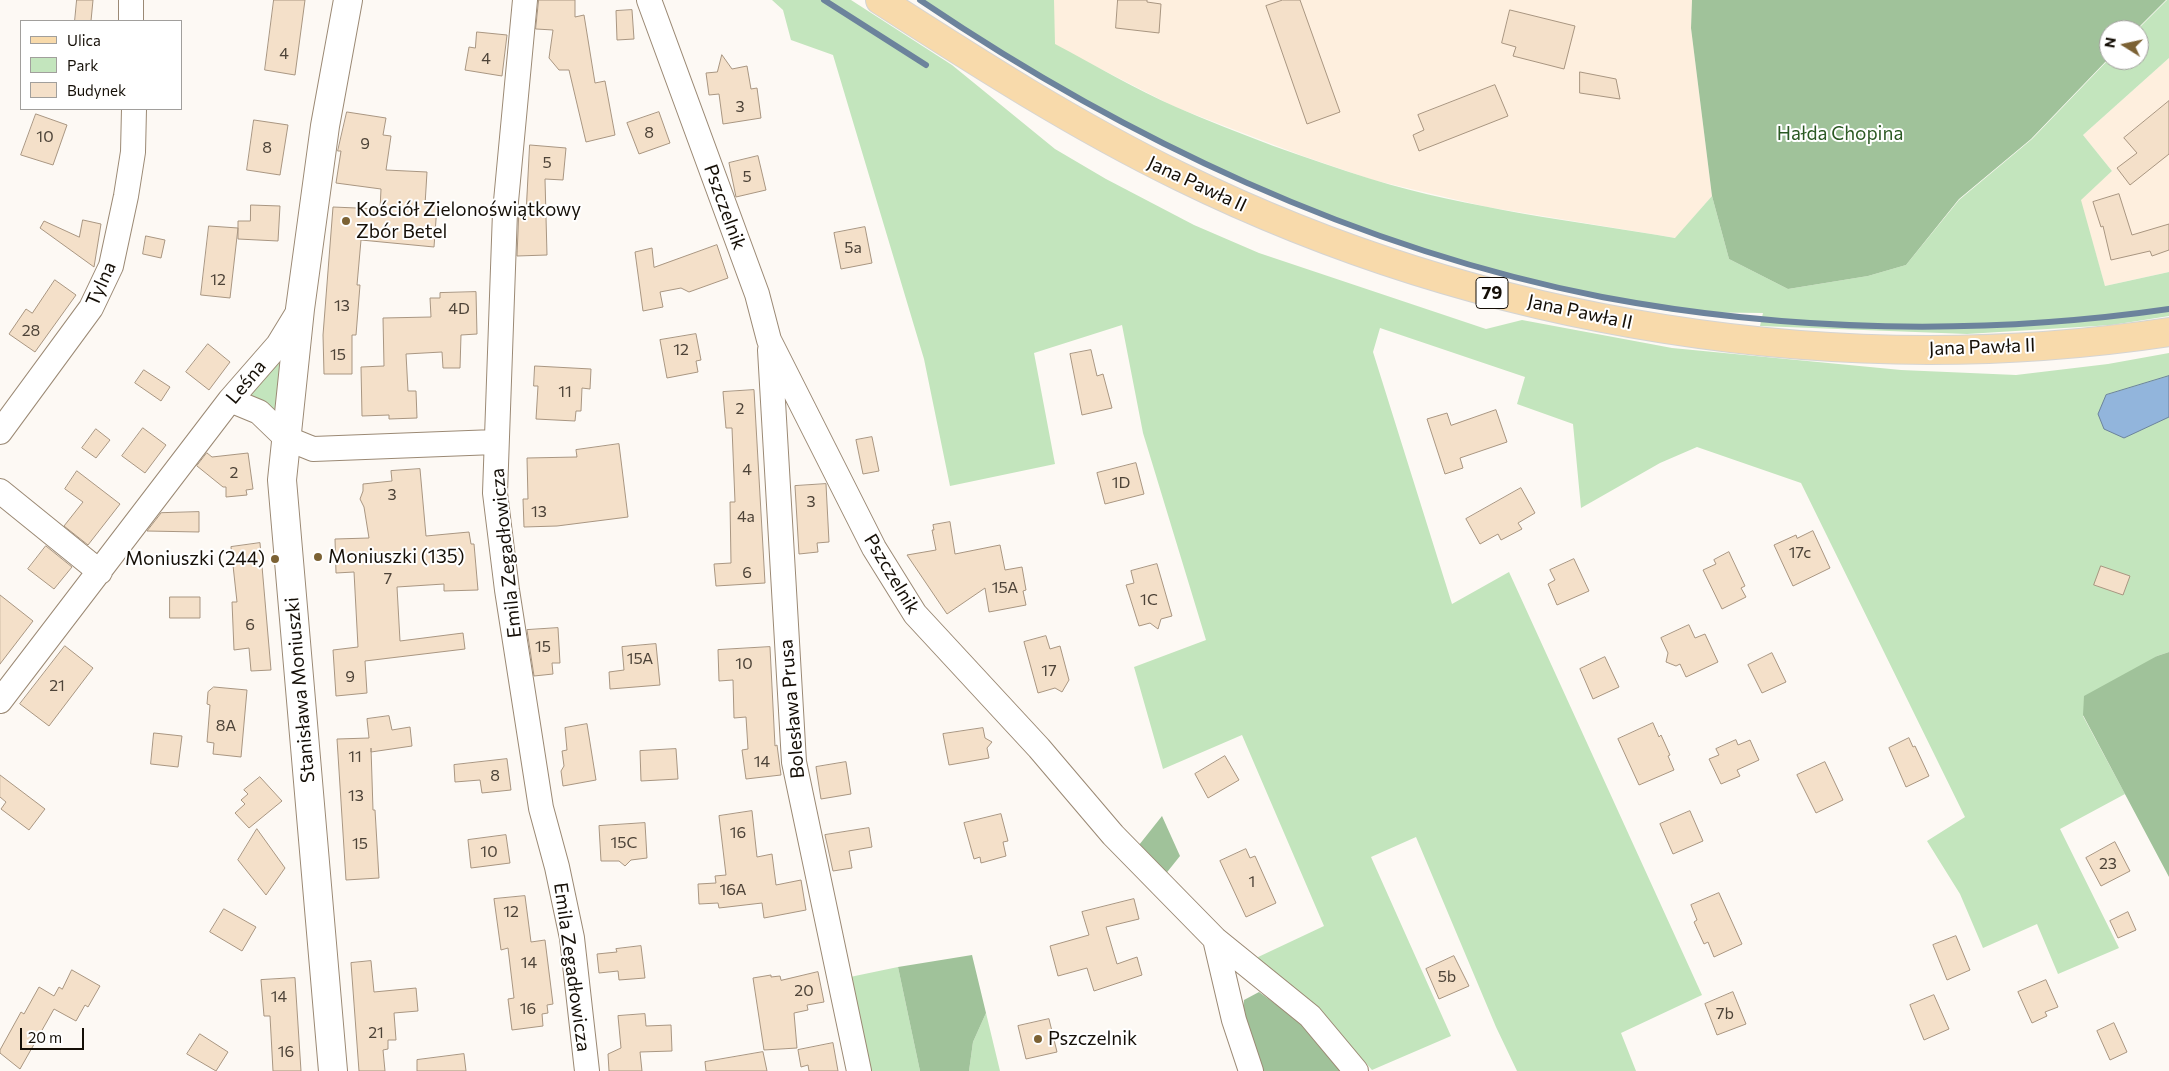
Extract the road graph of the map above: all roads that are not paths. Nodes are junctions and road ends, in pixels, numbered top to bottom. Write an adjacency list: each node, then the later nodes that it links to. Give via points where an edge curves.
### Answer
1 (131, 0): 6 (street)
2 (348, 0): 8 (street, Leśna, via 325,126)
3 (525, 0): 14 (street, Emila Zegadłowicza, via 505,212)
4 (649, 0): 10 (street, Pszczelnik, via 757,294)
5 (880, 0): 9 (main road, Jana Pawła II / 79, via 1058,112 1183,178 1332,242 1426,274 1492,292 1619,321 1705,335 1824,346 1984,348 2102,341)
6 (131, 20)
7 (134, 110): 12 (street, Tylna, via 132,161 111,266 91,308)
8 (300, 309): 11 (street, Leśna, via 278,345); 13 (street, Stanisława Moniuszki)
9 (2169, 332)
10 (769, 340): 18 (street, Pszczelnik, via 874,548 915,614 1039,748 1113,835); 21 (street, Bolesława Prusa, via 794,762)
11 (230, 400): 13 (street, via 258,412); 16 (street, Leśna)
12 (0, 432)
13 (286, 438): 14 (street, via 312,449); 19 (street, Stanisława Moniuszki, via 282,480 284,510)
14 (495, 442): 20 (street, Emila Zegadłowicza, via 495,493 507,590 541,808 572,938)
15 (0, 491): 16 (street)
16 (94, 567): 17 (street, Leśna)
17 (0, 702)
18 (1215, 939): 22 (street, via 1234,1020); 23 (street, Pszczelnik, via 1310,1016)
19 (333, 1071)
20 (587, 1071)
21 (859, 1071)
22 (1251, 1071)
23 (1356, 1071)

